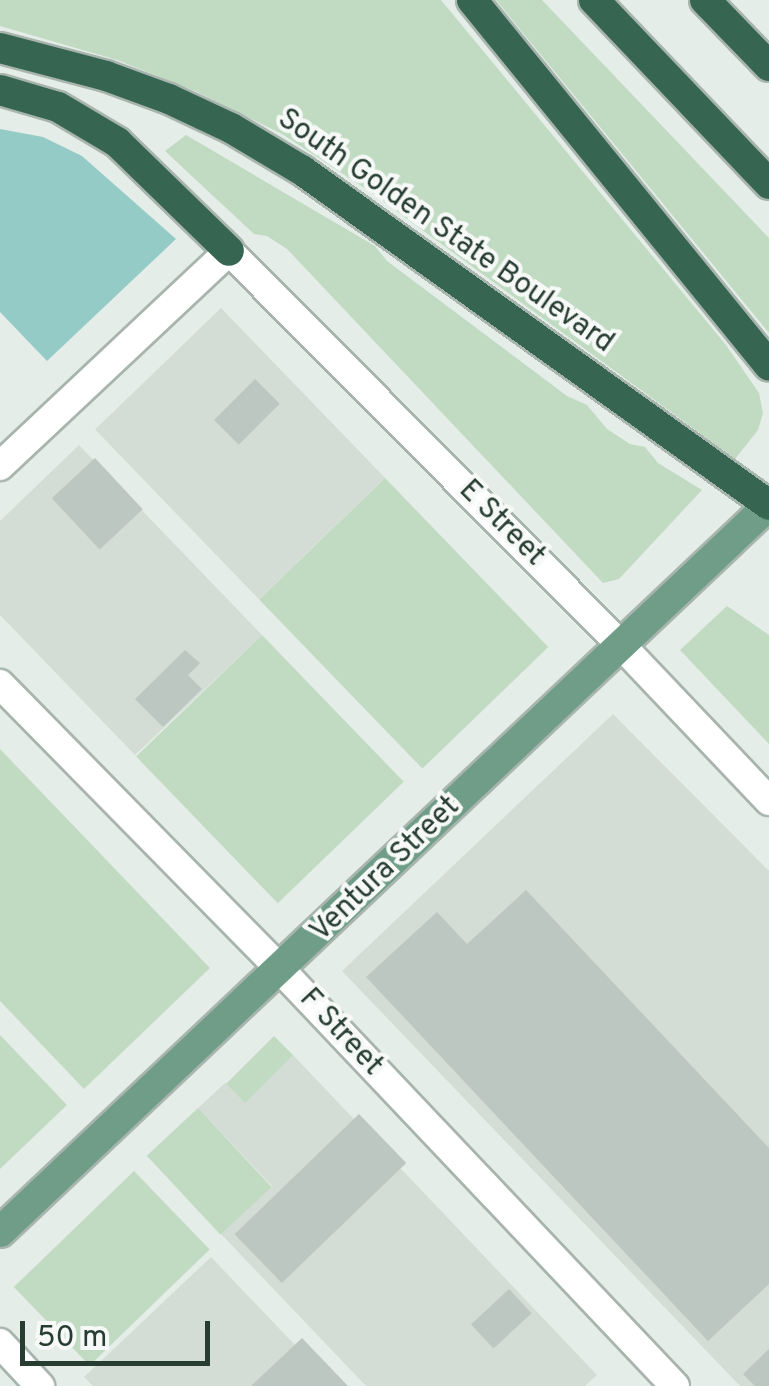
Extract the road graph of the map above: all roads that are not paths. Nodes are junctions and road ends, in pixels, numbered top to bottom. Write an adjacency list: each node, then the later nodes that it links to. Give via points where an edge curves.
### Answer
1 (472, 0): 9 (highway)
2 (594, 0): 7 (highway)
3 (705, 0): 5 (highway)
4 (0, 48): 11 (highway, South Golden State Boulevard, via 169,99 289,162)
5 (769, 66)
6 (0, 90): 8 (highway, via 58,107 103,132)
7 (769, 184)
8 (229, 251): 10 (street); 12 (street, E Street)
9 (769, 365)
10 (0, 466)
11 (769, 505): 12 (main road, Ventura Street)
12 (621, 645): 14 (street, E Street); 15 (main road, Ventura Street)
13 (0, 684): 15 (street, F Street)
14 (769, 801)
15 (281, 970): 16 (main road, Ventura Street); 18 (street, F Street)
16 (0, 1232)
17 (0, 1343): 19 (street)
18 (668, 1384)
19 (40, 1386)

